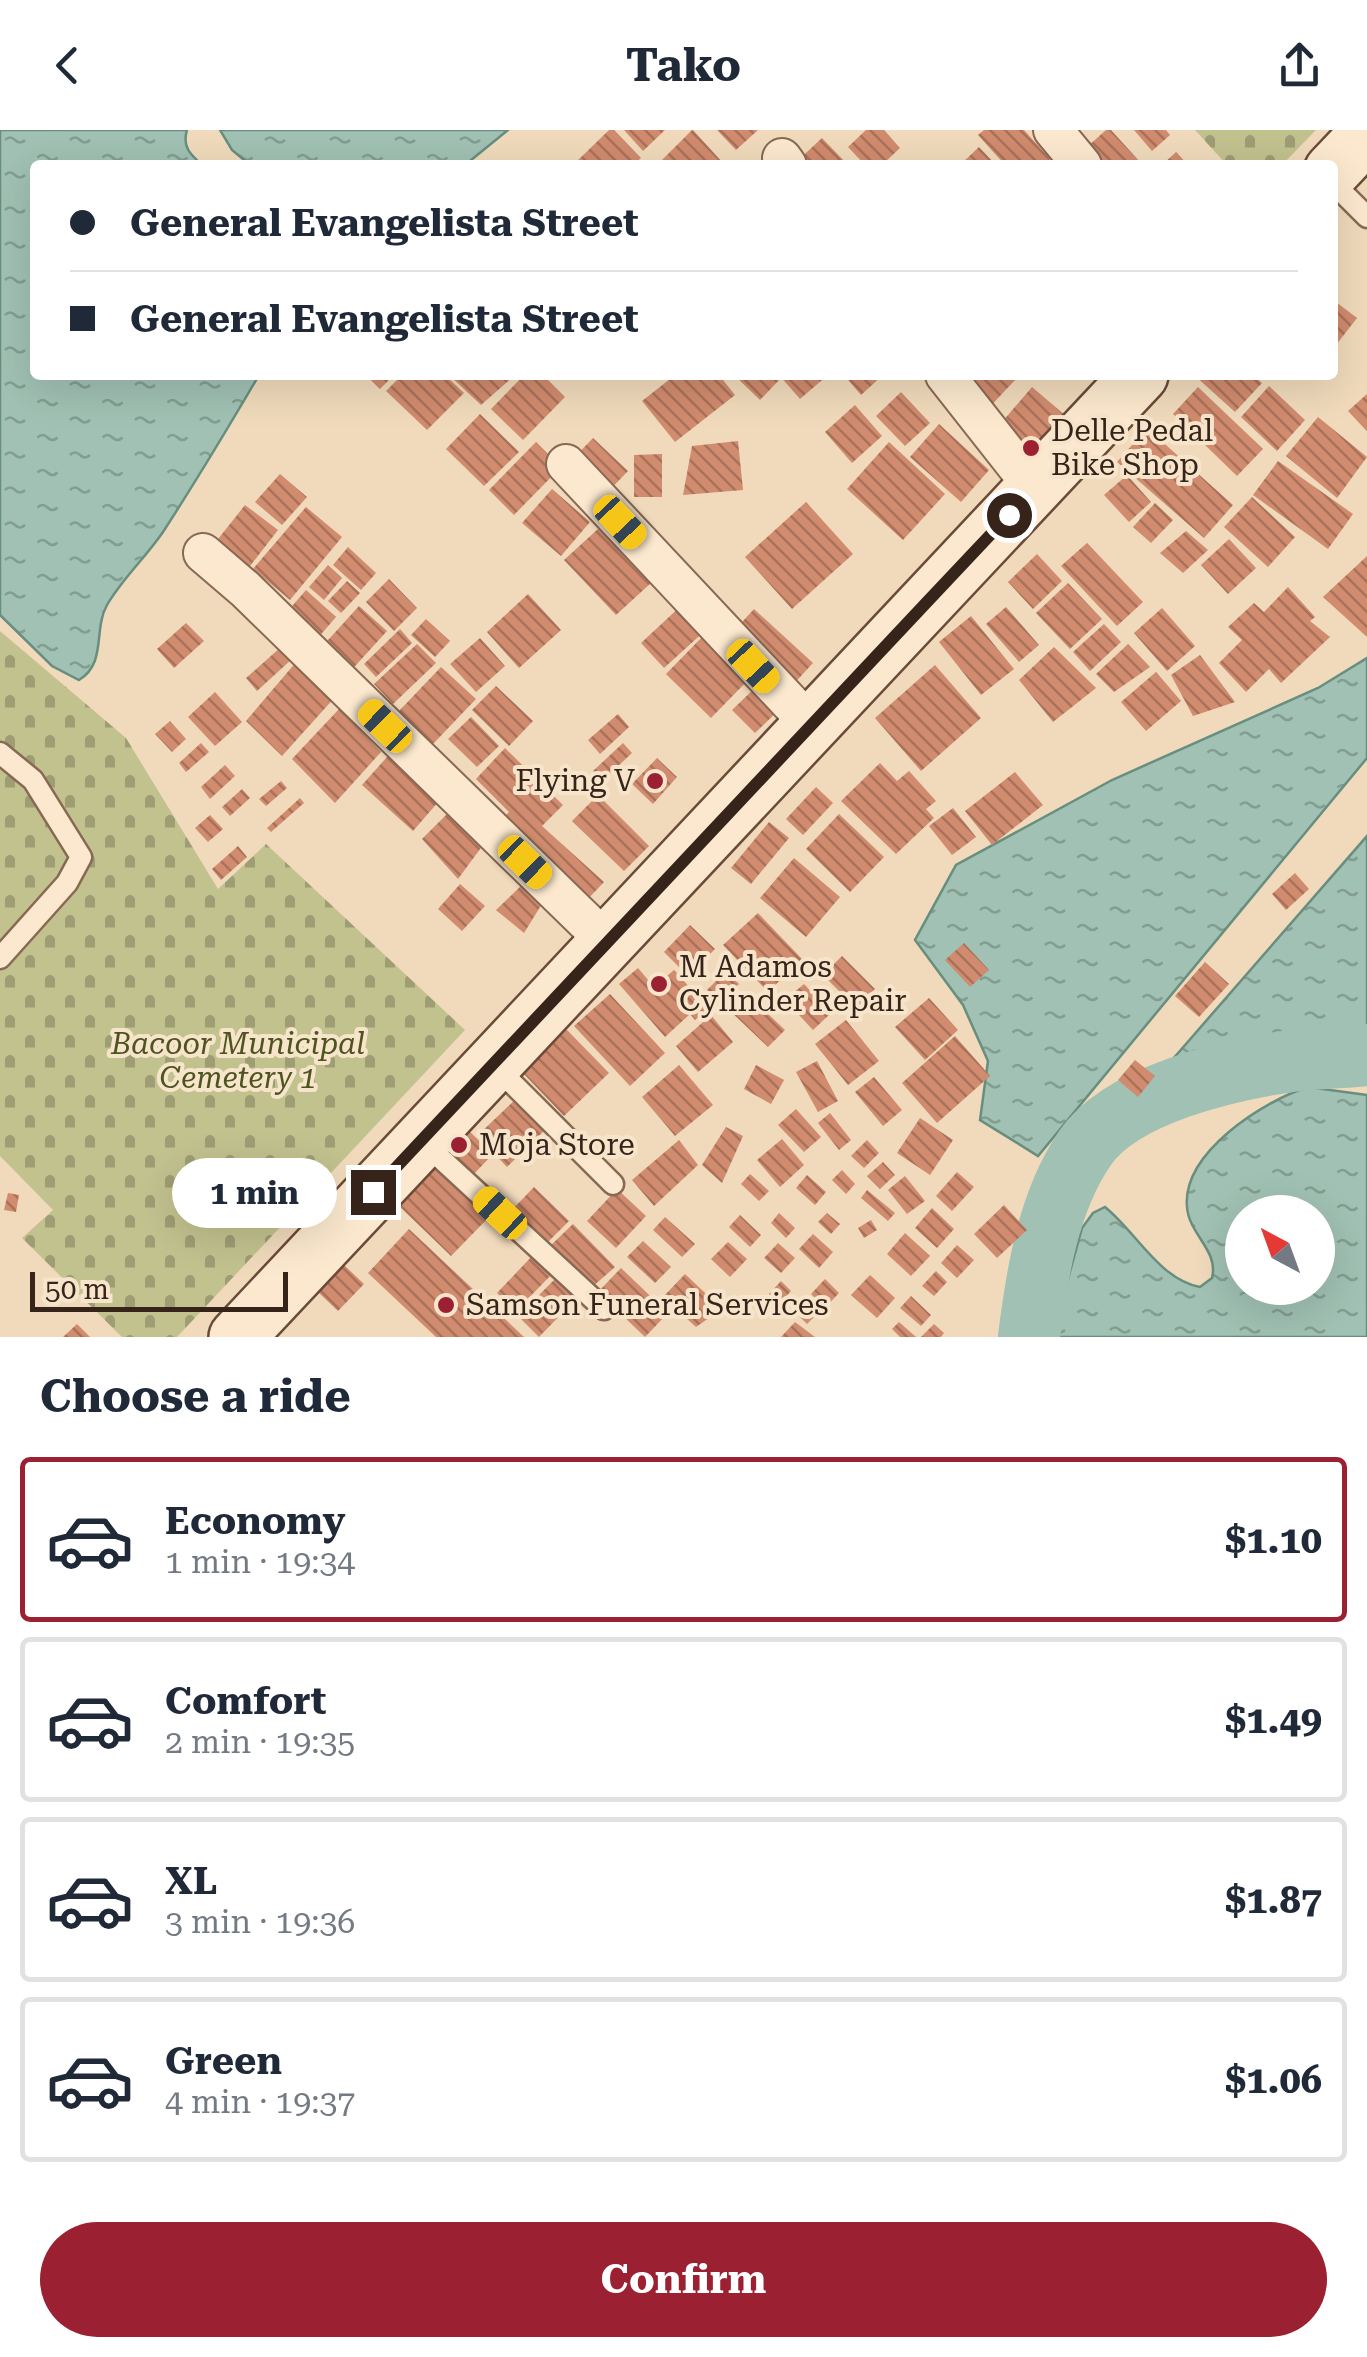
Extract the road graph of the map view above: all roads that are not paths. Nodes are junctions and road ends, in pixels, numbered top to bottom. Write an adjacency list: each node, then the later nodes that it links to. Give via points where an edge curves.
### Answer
1 (1052, 130): 3 (street)
2 (1344, 156): 4 (lane)
3 (1078, 160)
4 (1367, 217)
5 (949, 380): 8 (street)
6 (1135, 380): 8 (main road)
7 (566, 464): 10 (street)
8 (1034, 488): 10 (main road)
9 (203, 554): 13 (street)
10 (811, 725): 13 (main road)
11 (0, 753): 12 (lane, via 33,780 81,857 67,883)
12 (4, 944)
13 (609, 944): 14 (main road)
14 (494, 1065): 15 (main road); 16 (lane)
15 (422, 1140): 17 (lane); 18 (main road)
16 (612, 1184)
17 (604, 1310)
18 (237, 1337)

